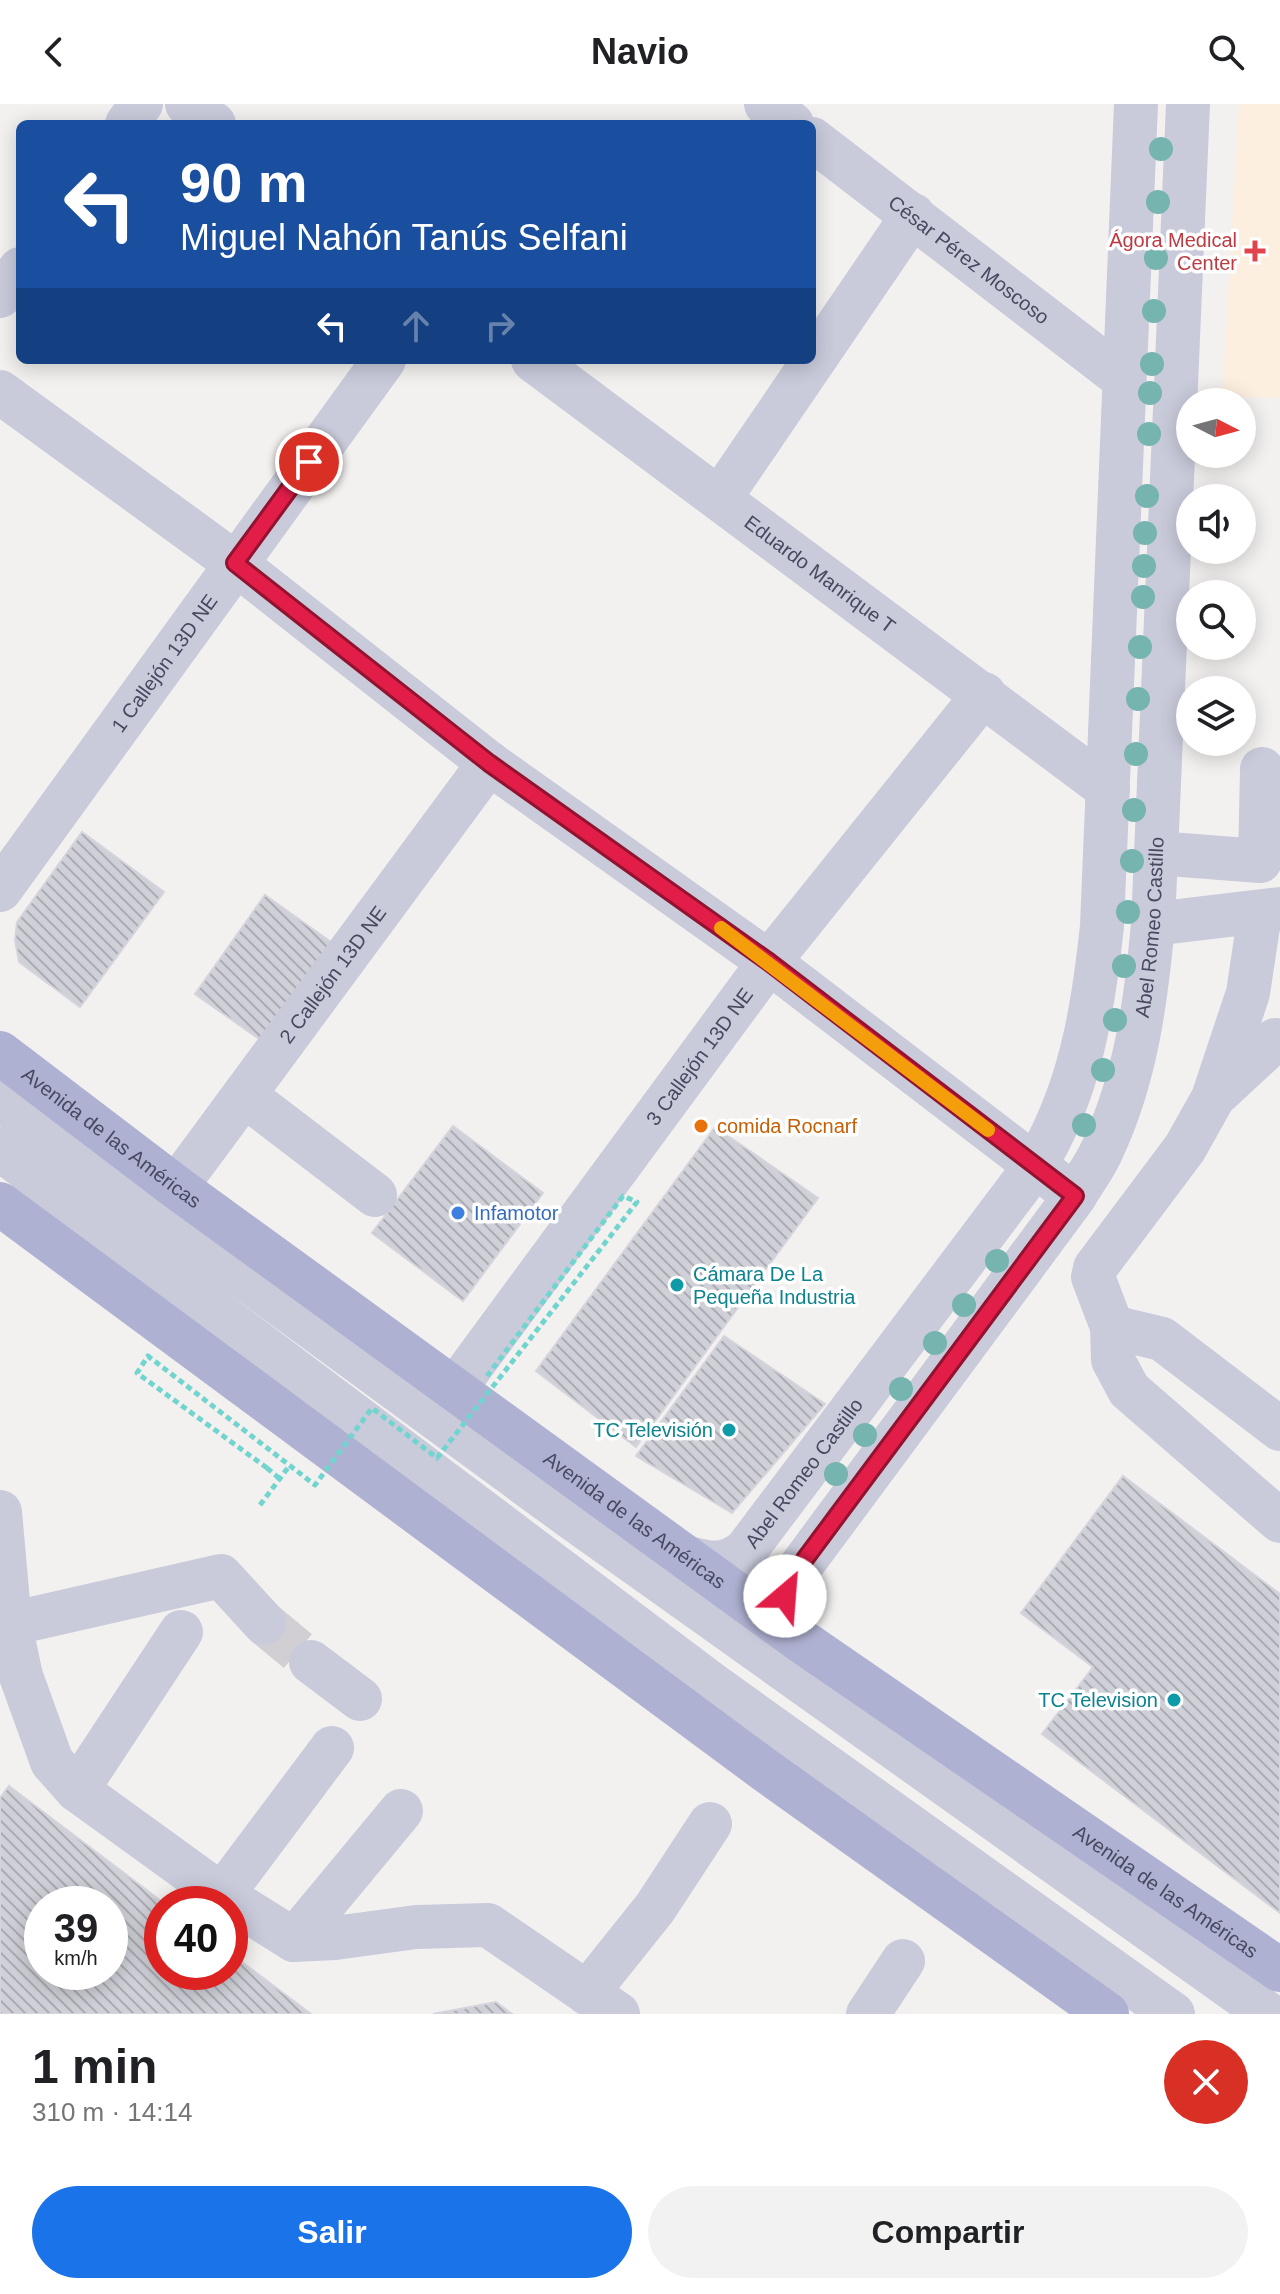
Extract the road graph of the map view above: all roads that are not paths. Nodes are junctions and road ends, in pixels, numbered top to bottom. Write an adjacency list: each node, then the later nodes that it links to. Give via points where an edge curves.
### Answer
1 (187, 104): 5 (street)
2 (766, 104): 6 (street)
3 (1136, 104): 15 (street, Abel Romeo Castillo)
4 (1188, 104): 23 (street, Abel Romeo Castillo)
5 (209, 120)
6 (787, 120)
7 (816, 142): 8 (street, César Pérez Moscoso)
8 (913, 215): 11 (street); 15 (street, César Pérez Moscoso)
9 (16, 274): 10 (street)
10 (0, 296)
11 (816, 357)
12 (381, 364): 18 (street, 1 Callejón 13D NE)
13 (538, 364): 17 (street, Eduardo Manrique T)
14 (811, 364): 17 (street)
15 (1124, 379): 22 (street, Abel Romeo Castillo)
16 (0, 392): 18 (street)
17 (720, 498): 19 (street, Eduardo Manrique T)
18 (235, 563): 20 (street); 25 (street, 1 Callejón 13D NE)
19 (984, 694): 22 (street, Eduardo Manrique T); 28 (street, 3 Callejón 13D NE)
20 (489, 763): 28 (street); 31 (street, 2 Callejón 13D NE)
21 (1262, 769): 24 (street)
22 (1108, 789): 35 (street, Abel Romeo Castillo, via 1102,926 1086,1043 1053,1135)
23 (1156, 853): 24 (street); 27 (street, Abel Romeo Castillo)
24 (1270, 861)
25 (0, 890)
26 (1270, 911): 27 (street); 32 (street)
27 (1153, 924): 38 (street, Abel Romeo Castillo, via 1139,1041 1125,1090 1103,1149)
28 (769, 962): 35 (street); 41 (street, 3 Callejón 13D NE)
29 (1275, 1040): 32 (street)
30 (0, 1053): 36 (main road, Avenida de las Américas)
31 (244, 1095): 36 (street, 2 Callejón 13D NE); 37 (street)
32 (1213, 1098): 40 (street, via 1185,1148 1095,1268 1093,1277)
33 (0, 1099): 62 (street, Avenida de las Américas)
34 (0, 1149): 66 (street, via 717,1688)
35 (1035, 1166): 38 (street); 45 (street, Abel Romeo Castillo, via 746,1550 722,1565)
36 (176, 1187): 41 (main road, Avenida de las Américas)
37 (375, 1195)
38 (1075, 1196): 49 (street, Abel Romeo Castillo, via 790,1581 784,1608)
39 (0, 1204): 65 (main road, via 765,1770)
40 (1112, 1327): 42 (street, via 1162,1339); 43 (street, via 1113,1360 1129,1390)
41 (470, 1383): 45 (main road, Avenida de las Américas)
42 (1280, 1429)
43 (1280, 1521)
44 (1, 1542): 47 (street)
45 (686, 1557): 49 (main road, Avenida de las Américas)
46 (264, 1623): 47 (street, via 221,1576)
47 (10, 1624): 53 (street, via 34,1718 52,1762)
48 (181, 1632): 53 (street)
49 (797, 1638): 61 (main road, Avenida de las Américas)
50 (311, 1662): 51 (street)
51 (360, 1699)
52 (332, 1748): 57 (street)
53 (77, 1790): 56 (street)
54 (401, 1811): 59 (street)
55 (710, 1824): 63 (street, via 655,1908)
56 (210, 1886)
57 (229, 1886)
58 (248, 1911): 59 (street)
59 (294, 1940): 63 (street, via 488,1925)
60 (903, 1961): 64 (street)
61 (1280, 1970): 62 (street, via 1256,1985)
62 (1218, 1980): 67 (street, Avenida de las Américas)
63 (603, 2004)
64 (868, 2014)
65 (1107, 2014)
66 (1173, 2014)
67 (1268, 2014)

